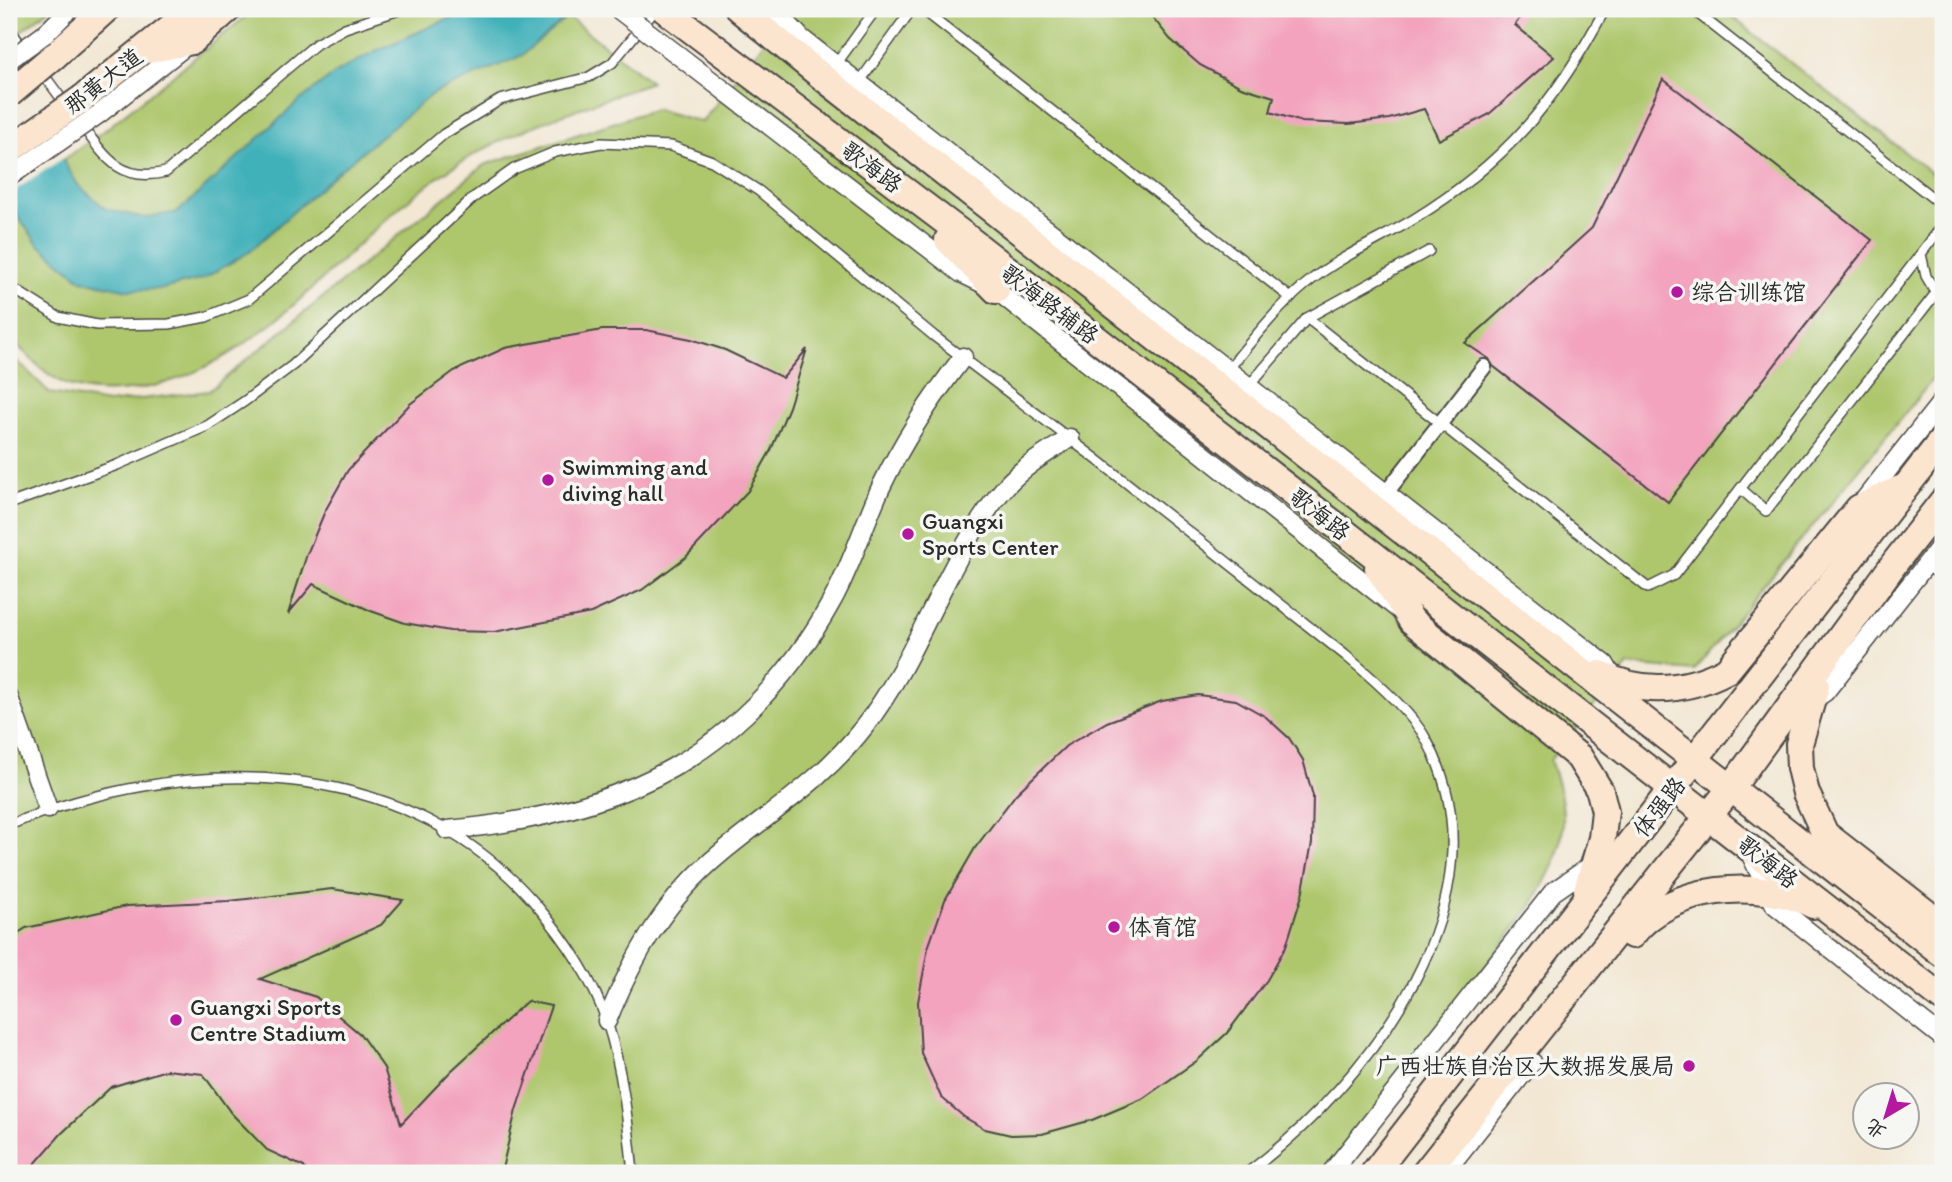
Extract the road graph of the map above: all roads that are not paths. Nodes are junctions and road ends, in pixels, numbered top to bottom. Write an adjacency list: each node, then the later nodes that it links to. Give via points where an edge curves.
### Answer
1 (71, 9): 17 (street)
2 (106, 9): 17 (main road)
3 (229, 9): 15 (main road)
4 (402, 9): 16 (lane, via 345,28 316,44 166,172 148,176 124,171 106,158)
5 (618, 9): 31 (street, 歌海路辅路, bridge, via 961,273)
6 (656, 9): 30 (lane, via 612,63 589,77 500,100 444,134 249,299 206,317 169,324 97,325 58,317)
7 (664, 9): 25 (main road, 歌海路)
8 (774, 9): 19 (street)
9 (876, 9): 19 (lane)
10 (912, 9): 20 (lane)
11 (922, 9): 32 (lane)
12 (1605, 9): 32 (lane, via 1559,88 1526,129 1475,177 1414,219 1338,260)
13 (1692, 9): 26 (lane)
14 (743, 11): 19 (main road, 歌海路)
15 (183, 21): 22 (street); 22 (main road, 那黄大道, via 142,51)
16 (9, 27)
17 (50, 45): 18 (street, bridge); 21 (main road, bridge)
18 (9, 60)
19 (830, 72): 20 (main road, 歌海路)
20 (854, 90): 36 (main road, 歌海路)
21 (9, 94)
22 (91, 106): 23 (main road, 那黄大道, bridge); 24 (street, bridge)
23 (9, 150)
24 (9, 177)
25 (896, 186): 31 (main road); 49 (main road, 歌海路)
26 (1943, 206)
27 (1943, 225): 29 (lane)
28 (1429, 251): 33 (lane)
29 (1922, 254): 43 (lane); 43 (lane, via 1926,276 1936,293 1766,511)
30 (9, 286)
31 (996, 290): 52 (street, 歌海路辅路)
32 (1292, 298): 36 (lane)
33 (1307, 318): 37 (lane); 39 (lane)
34 (963, 357): 40 (lane); 46 (lane, via 759,191 712,161 671,146 601,143 555,152 514,169 473,198 293,365 208,426); 66 (street, via 923,413 882,485 833,598 790,665 751,712 668,772 621,793 548,816)
35 (1484, 367): 39 (street)
36 (1222, 377): 37 (main road, 歌海路)
37 (1243, 393): 44 (street); 54 (main road, 歌海路)
38 (1943, 400): 47 (street)
39 (1441, 423): 43 (lane, via 1648,588 1674,575); 44 (street)
40 (1070, 438): 76 (street, via 1008,484 979,523 900,672 865,726 832,765 720,854 678,895 649,932); 81 (lane, via 1367,674 1426,738 1448,799 1453,857 1444,911 1418,974 1388,1027 1342,1085 1289,1142)
41 (1943, 439): 42 (main road, 体强路)
42 (1905, 487): 47 (main road); 60 (main road, 体强路)
43 (1741, 489)
44 (1386, 493): 55 (street, via 1605,664)
45 (1943, 502): 53 (main road, 体强路)
46 (9, 504)
47 (1858, 508): 55 (main road, via 1727,670 1700,684 1667,690)
48 (1943, 543): 50 (street)
49 (1368, 552): 52 (main road); 62 (main road, 歌海路)
50 (1926, 564): 51 (lane); 57 (street, via 1825,692)
51 (1943, 578)
52 (1412, 621): 69 (main road, via 1579,757 1600,791 1605,811)
53 (1827, 655): 57 (main road); 59 (main road, 体强路)
54 (1567, 658): 55 (main road); 58 (main road, 歌海路)
55 (1615, 682): 58 (street)
56 (9, 698): 63 (street)
57 (1810, 703): 59 (street); 73 (main road, via 1798,744 1800,768 1825,834)
58 (1631, 708): 60 (main road, 歌海路)
59 (1776, 727): 61 (main road, 体强路)
60 (1696, 759): 61 (main road, 歌海路); 62 (main road, 体强路)
61 (1731, 788): 64 (main road, 体强路); 74 (main road, 歌海路)
62 (1673, 789): 64 (main road, 歌海路); 67 (main road, 体强路)
63 (48, 809): 65 (lane); 66 (lane, via 132,786 248,776 365,794)
64 (1709, 817): 68 (main road, 歌海路); 79 (main road, 体强路)
65 (9, 825)
66 (447, 830): 76 (lane, via 521,888 558,930)
67 (1639, 834): 69 (street); 71 (main road, 体强路)
68 (1745, 845): 70 (street); 72 (main road, 歌海路)
69 (1597, 862): 71 (main road); 82 (street, via 1553,892)
70 (1769, 893): 72 (main road, via 1800,899); 77 (street, via 1774,905); 78 (main road, via 1717,892 1668,904 1640,924)
71 (1577, 913): 83 (main road, 体强路)
72 (1842, 920): 75 (main road, 歌海路)
73 (1943, 926)
74 (1943, 954)
75 (1943, 999)
76 (607, 1021): 80 (lane, via 627,1115)
77 (1943, 1038)
78 (1532, 1062): 79 (main road); 85 (street)
79 (1488, 1094): 84 (main road, 体强路)
80 (633, 1173)
81 (1247, 1173)
82 (1331, 1173)
83 (1374, 1173)
84 (1425, 1173)
85 (1444, 1173)

